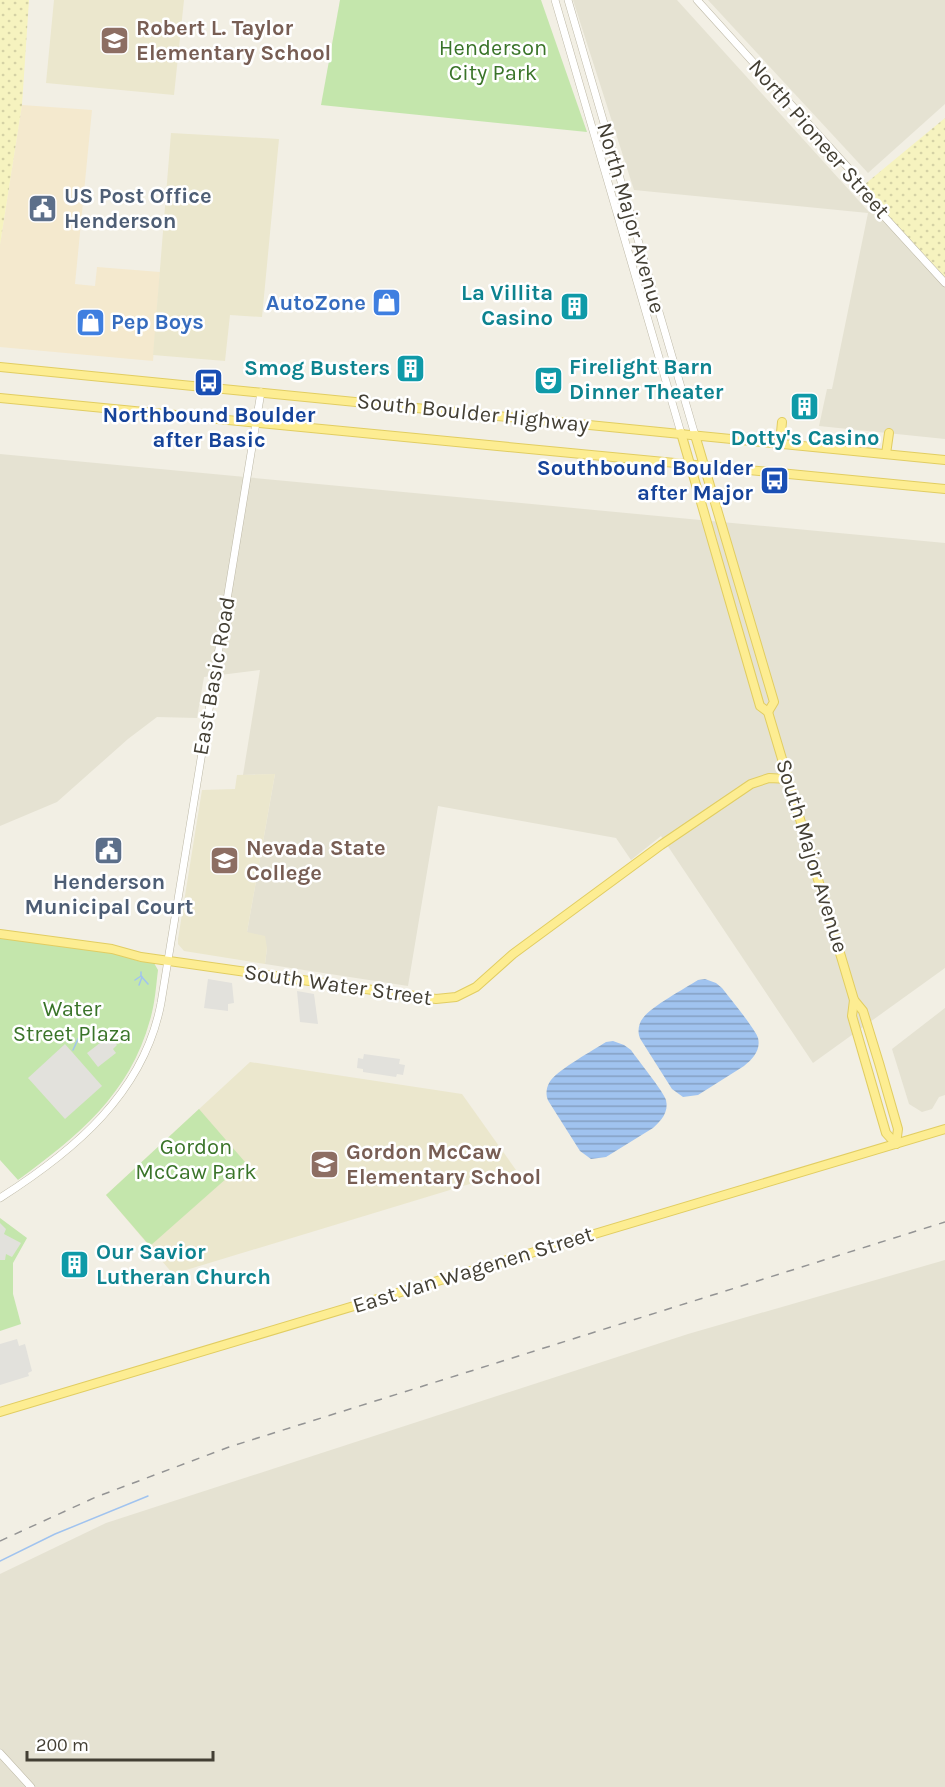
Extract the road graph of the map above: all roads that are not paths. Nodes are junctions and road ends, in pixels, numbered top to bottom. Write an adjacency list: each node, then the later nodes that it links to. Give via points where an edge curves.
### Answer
1 (555, 0): 5 (street, North Major Avenue)
2 (568, 0): 4 (street, North Major Avenue)
3 (697, 0): 12 (street, North Pioneer Street, via 852,172 859,189)
4 (588, 68): 5 (street); 6 (street, North Major Avenue)
5 (575, 72): 7 (street, North Major Avenue)
6 (590, 78): 7 (street); 8 (street, North Major Avenue)
7 (578, 81): 9 (street, North Major Avenue)
8 (627, 203): 9 (street); 10 (street, North Major Avenue)
9 (614, 207): 11 (street, North Major Avenue)
10 (648, 276): 11 (street); 20 (street, North Major Avenue)
11 (635, 279): 18 (street, North Major Avenue)
12 (943, 281)
13 (0, 367): 14 (main road, South Boulder Highway)
14 (261, 392): 16 (street, East Basic Road); 18 (main road, South Boulder Highway)
15 (0, 398): 16 (main road, South Boulder Highway)
16 (256, 421): 24 (main road, South Boulder Highway); 30 (street, East Basic Road)
17 (782, 422): 21 (main road)
18 (681, 433): 20 (main road, South Boulder Highway); 24 (main road, South Major Avenue)
19 (889, 433): 22 (main road)
20 (695, 435): 21 (main road, South Boulder Highway); 25 (main road, South Major Avenue)
21 (780, 443): 22 (main road, South Boulder Highway)
22 (886, 454): 23 (main road, South Boulder Highway)
23 (945, 460)
24 (690, 464): 25 (main road, South Boulder Highway); 27 (main road, South Major Avenue, via 760,706)
25 (704, 465): 26 (main road, South Boulder Highway); 27 (main road, South Major Avenue, via 774,702)
26 (945, 489)
27 (768, 712): 28 (main road, South Major Avenue)
28 (789, 779): 30 (main road, South Water Street, via 769,778 751,784 538,935 476,987 456,997 422,998); 31 (main road, South Major Avenue)
29 (0, 933): 30 (main road, South Water Street, via 114,949)
30 (167, 961): 34 (street, East Basic Road, via 159,1013 148,1047 125,1089 95,1125)
31 (854, 1000): 33 (main road, South Major Avenue, via 864,1011 898,1129); 33 (main road, South Major Avenue, via 852,1016 886,1133)
32 (945, 1129): 33 (main road, East Van Wagenen Street)
33 (896, 1144): 35 (main road, East Van Wagenen Street)
34 (0, 1198)
35 (0, 1412)
36 (0, 1753): 37 (street)
37 (31, 1787)

